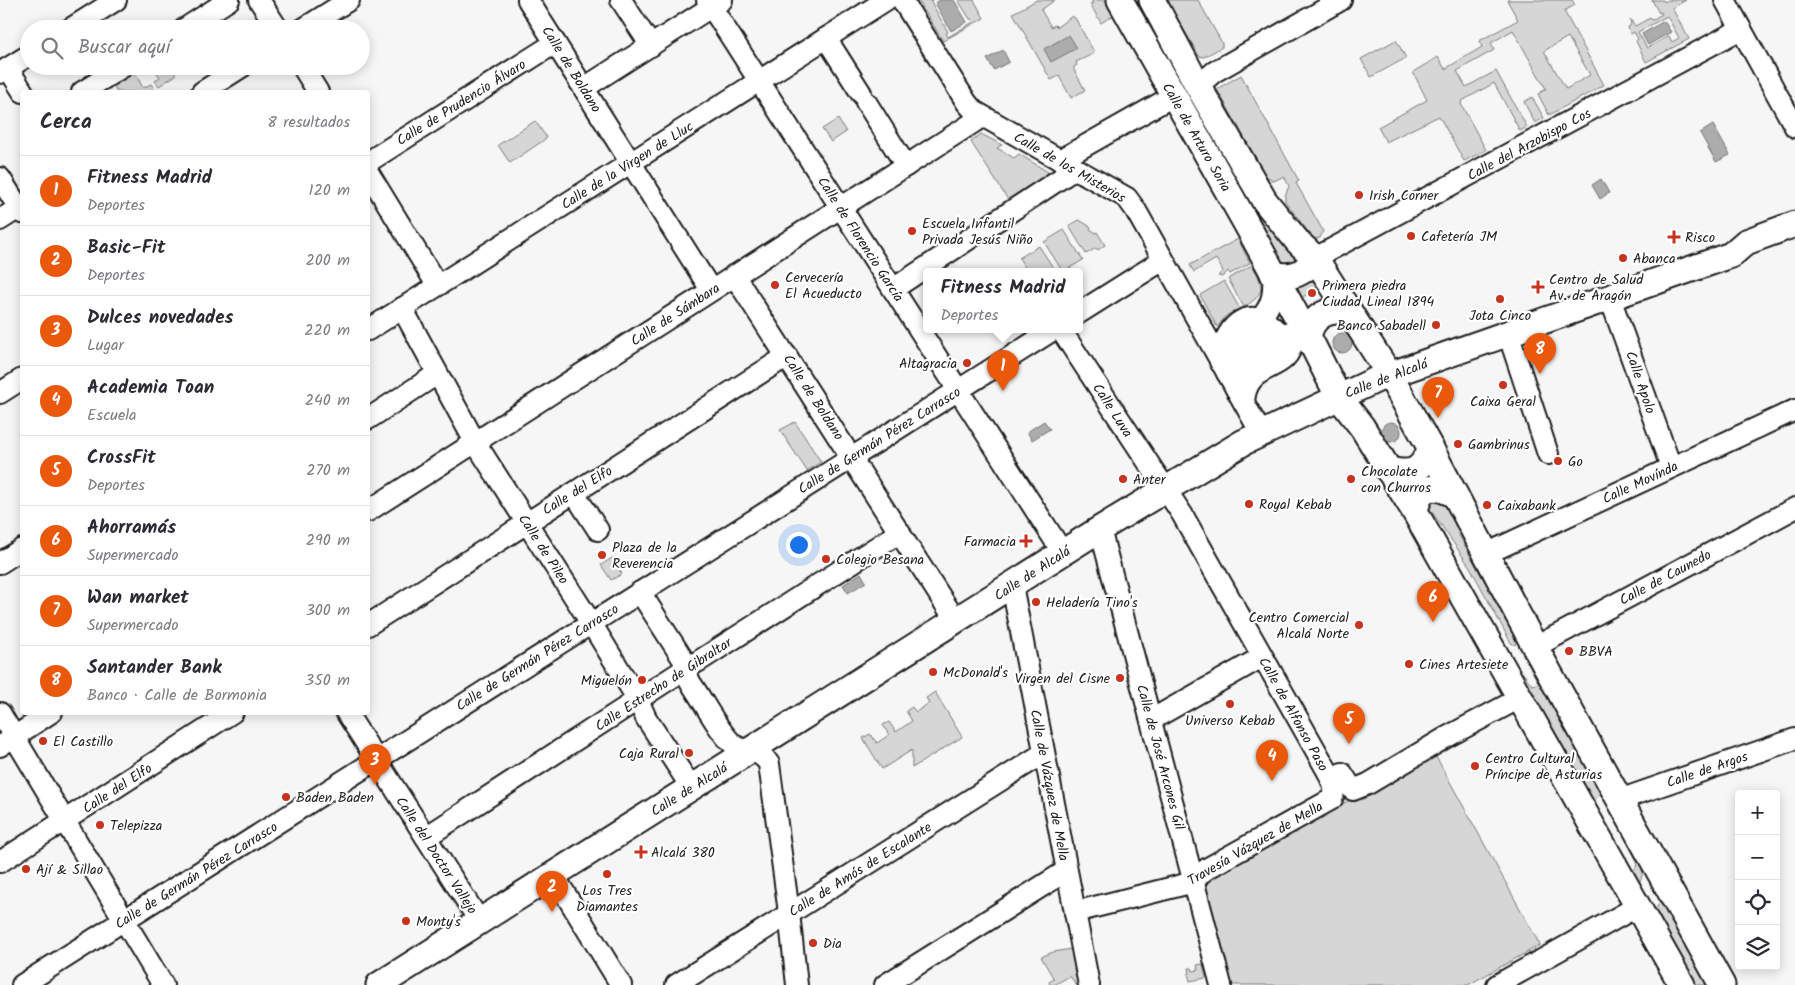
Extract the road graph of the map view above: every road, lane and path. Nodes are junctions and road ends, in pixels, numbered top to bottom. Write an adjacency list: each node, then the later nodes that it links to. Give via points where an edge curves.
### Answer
1 (116, 0): 14 (street)
2 (229, 0): 15 (street)
3 (260, 0): 16 (street)
4 (349, 0): 17 (street)
5 (528, 0): 20 (street, Calle de Boldano)
6 (621, 0): 21 (street)
7 (886, 0): 19 (street, Calle de la Virgen de Lluc)
8 (902, 0): 35 (street, Calle de los Misterios, via 967,103)
9 (1120, 0): 34 (main road, Calle de Arturo Soria)
10 (1152, 0): 28 (main road, Calle de Arturo Soria)
11 (1341, 0): 28 (street, via 1214,72)
12 (1725, 0): 18 (street)
13 (714, 2): 21 (street); 27 (street, Calle de Florencio García)
14 (84, 20)
15 (198, 20)
16 (272, 20)
17 (317, 20)
18 (1741, 29): 36 (street); 50 (street, Calle del Arzobispo Cos)
19 (826, 38): 27 (street, Calle de la Virgen de Lluc); 40 (street)
20 (555, 42): 29 (street, Calle de Boldano); 37 (street, Calle de Prudencio Álvaro)
21 (650, 46): 29 (street)
22 (20, 60): 23 (street)
23 (4, 70): 30 (street)
24 (109, 75): 31 (street)
25 (229, 75): 32 (street)
26 (308, 75): 33 (street)
27 (759, 81): 38 (street, Calle de la Virgen de Lluc); 44 (street, Calle de Florencio García)
28 (1198, 86): 50 (main road, Calle de Arturo Soria, via 1264,200)
29 (584, 88): 38 (street, Calle de Boldano)
30 (21, 90)
31 (85, 90)
32 (205, 90)
33 (317, 90)
34 (1173, 96): 39 (street); 52 (main road, Calle de Arturo Soria)
35 (982, 117): 39 (street, Calle de los Misterios); 40 (street, Calle de Sámbara)
36 (1795, 126)
37 (370, 161)
38 (632, 162): 54 (street, Calle de la Virgen de Lluc); 56 (street, Calle de Boldano)
39 (1067, 165): 51 (street, Calle de los Misterios, via 1127,198); 55 (street)
40 (906, 166): 44 (street, Calle de Sámbara)
41 (370, 175): 54 (street)
42 (0, 178): 43 (street)
43 (20, 206)
44 (840, 208): 53 (street, Calle de Sámbara); 55 (street, Calle de Florencio García)
45 (20, 210): 46 (street)
46 (0, 220)
47 (1795, 224): 49 (main road, Calle de Alcalá, via 1746,242)
48 (1795, 243): 49 (main road, Calle de Alcalá, via 1750,256)
49 (1731, 256): 57 (main road, Calle de Alcalá)
50 (1315, 258): 52 (main road, via 1302,272 1293,276); 60 (main road, Calle de Arturo Soria)
51 (1163, 260): 59 (street); 70 (street, Calle de los Misterios)
52 (1273, 274): 61 (street, via 1273,298); 66 (main road, Calle de Arturo Soria)
53 (734, 276): 56 (street, Calle de Sámbara); 67 (street, Calle de Boldano)
54 (437, 285): 58 (street, Calle de la Virgen de Lluc)
55 (893, 289): 71 (street, Calle de Florencio García)
56 (712, 290): 76 (street, Calle de Sámbara)
57 (1610, 298): 65 (main road, Calle de Alcalá); 80 (street, Calle Apolo)
58 (402, 308): 62 (street, Calle de la Virgen de Lluc); 68 (street, Calle de Pileo)
59 (1083, 310)
60 (1350, 313): 66 (main road, via 1341,310 1323,314 1310,327); 69 (main road, Calle de Arturo Soria)
61 (1261, 318): 66 (street); 70 (street, via 1239,322 1224,339 1221,351)
62 (370, 329)
63 (1048, 333): 71 (street, Calle de Germán Pérez Carrasco)
64 (1063, 333): 82 (street, Calle Luva)
65 (1508, 333): 69 (main road, Calle de Alcalá); 78 (street)
66 (1292, 336): 70 (street, via 1292,349 1282,361 1255,376 1246,389); 70 (street, via 1267,331 1240,344 1228,362); 72 (main road, Calle de Arturo Soria)
67 (787, 356): 79 (street, Calle de Boldano); 83 (street, Calle del Elfo)
68 (437, 374): 74 (street); 76 (street, Calle de Pileo)
69 (1389, 374): 72 (main road, Calle de Alcalá); 77 (main road, Calle de Arturo Soria)
70 (1232, 382): 75 (street, Calle de los Misterios)
71 (958, 390): 79 (street, Calle de Germán Pérez Carrasco); 94 (street, Calle de Florencio García)
72 (1338, 396): 75 (main road, Calle de Alcalá); 81 (main road, Calle de Arturo Soria, via 1362,427)
73 (1795, 410): 80 (street, Calle Movínda)
74 (370, 418)
75 (1261, 433): 82 (main road, Calle de Alcalá)
76 (475, 442): 86 (street, Calle de Sámbara); 88 (street, Calle de Pileo)
77 (1431, 449): 81 (main road, via 1422,465 1415,470 1405,474); 84 (main road, Calle de Arturo Soria)
78 (1548, 454)
79 (852, 457): 91 (street, Calle de Boldano); 98 (street, Calle de Germán Pérez Carrasco)
80 (1671, 467): 95 (street, Calle Movínda)
81 (1388, 470): 87 (main road, Calle de Arturo Soria)
82 (1165, 489): 89 (main road, Calle de Alcalá); 103 (street, Calle de Alfonso Paso)
83 (574, 492): 88 (street, Calle del Elfo); 90 (street)
84 (1455, 495): 87 (main road, via 1431,488 1417,500); 95 (main road, Calle de Arturo Soria)
85 (1795, 508): 102 (street, Calle de Caunedo)
86 (370, 510)
87 (1415, 512): 92 (main road, Calle de Arturo Soria)
88 (526, 522): 100 (street, Calle de Pileo); 101 (street, Calle del Elfo)
89 (1100, 529): 94 (main road, Calle de Alcalá); 111 (street, Calle de José Arcones Gil)
90 (598, 530)
91 (900, 532): 99 (street, Calle de Boldano); 104 (street, Calle Estrecho de Gibraltar)
92 (1430, 539): 102 (main road, via 1452,555 1496,634 1506,645 1521,652); 105 (main road, Calle de Arturo Soria)
93 (20, 550): 96 (street)
94 (1063, 553): 97 (main road, Calle de Alcalá)
95 (1486, 554): 102 (main road, Calle de Arturo Soria)
96 (0, 563)
97 (1012, 585): 99 (main road, Calle de Alcalá); 115 (street, Calle de Vázquez de Mella)
98 (640, 592): 100 (street, Calle de Germán Pérez Carrasco); 104 (street)
99 (956, 621): 114 (main road, Calle de Alcalá)
100 (592, 623): 106 (street, Calle de Pileo); 116 (street, Calle de Germán Pérez Carrasco)
101 (370, 624)
102 (1535, 647): 119 (main road, Calle de Arturo Soria)
103 (1262, 657): 111 (street); 117 (street, Calle de Alfonso Paso)
104 (688, 667): 106 (street, Calle Estrecho de Gibraltar); 114 (street, via 690,682 727,738 734,745)
105 (1520, 698): 117 (street, via 1368,784 1354,790); 121 (main road, Calle de Arturo Soria)
106 (638, 700): 118 (street, Calle de Pileo, via 646,718); 122 (street, Calle Estrecho de Gibraltar)
107 (0, 713): 113 (street)
108 (47, 715): 113 (street)
109 (228, 715): 120 (street, Calle del Elfo)
110 (348, 715): 116 (street, Calle del Doctor Vallejo)
111 (1151, 720): 127 (street, Calle de José Arcones Gil)
112 (1795, 739): 119 (street, Calle de Argos)
113 (7, 741): 120 (street)
114 (750, 751): 118 (main road, Calle de Alcalá); 130 (street, via 765,758 769,764)
115 (1044, 753): 125 (street, Calle de Vázquez de Mella); 130 (street, Calle de Amós de Escalante)
116 (376, 761): 122 (street, Calle del Doctor Vallejo); 131 (street, Calle de Germán Pérez Carrasco)
117 (1338, 778): 127 (street, Travesía Vázquez de Mella, via 1332,799 1208,868)
118 (691, 787): 126 (main road, Calle de Alcalá)
119 (1619, 800): 121 (main road, via 1602,813); 124 (main road, Calle de Arturo Soria)
120 (64, 822): 123 (street, Calle del Elfo); 131 (street)
121 (1595, 830): 128 (main road, Calle de Arturo Soria)
122 (426, 837): 132 (street, Calle del Doctor Vallejo)
123 (0, 862)
124 (1654, 862): 128 (main road, via 1652,886 1645,901); 144 (main road, Calle de Arturo Soria)
125 (1066, 870): 129 (street, Calle de Vázquez de Mella); 139 (street)
126 (553, 874): 132 (main road, Calle de Alcalá); 136 (street)
127 (1194, 882): 129 (street, Travesía Vázquez de Mella); 141 (street, Calle de José Arcones Gil)
128 (1638, 906): 142 (street); 143 (main road, Calle de Arturo Soria)
129 (1075, 912): 140 (street, Calle de Vázquez de Mella)
130 (789, 913): 137 (street, Calle de Amós de Escalante); 138 (street)
131 (124, 920): 133 (street, Calle de Germán Pérez Carrasco); 134 (street)
132 (480, 922): 135 (main road, Calle de Alcalá)
133 (22, 985)
134 (163, 985)
135 (380, 985)
136 (621, 985)
137 (676, 985)
138 (797, 985)
139 (885, 985)
140 (1089, 985)
141 (1221, 985)
142 (1497, 985)
143 (1682, 985)
144 (1722, 985)

